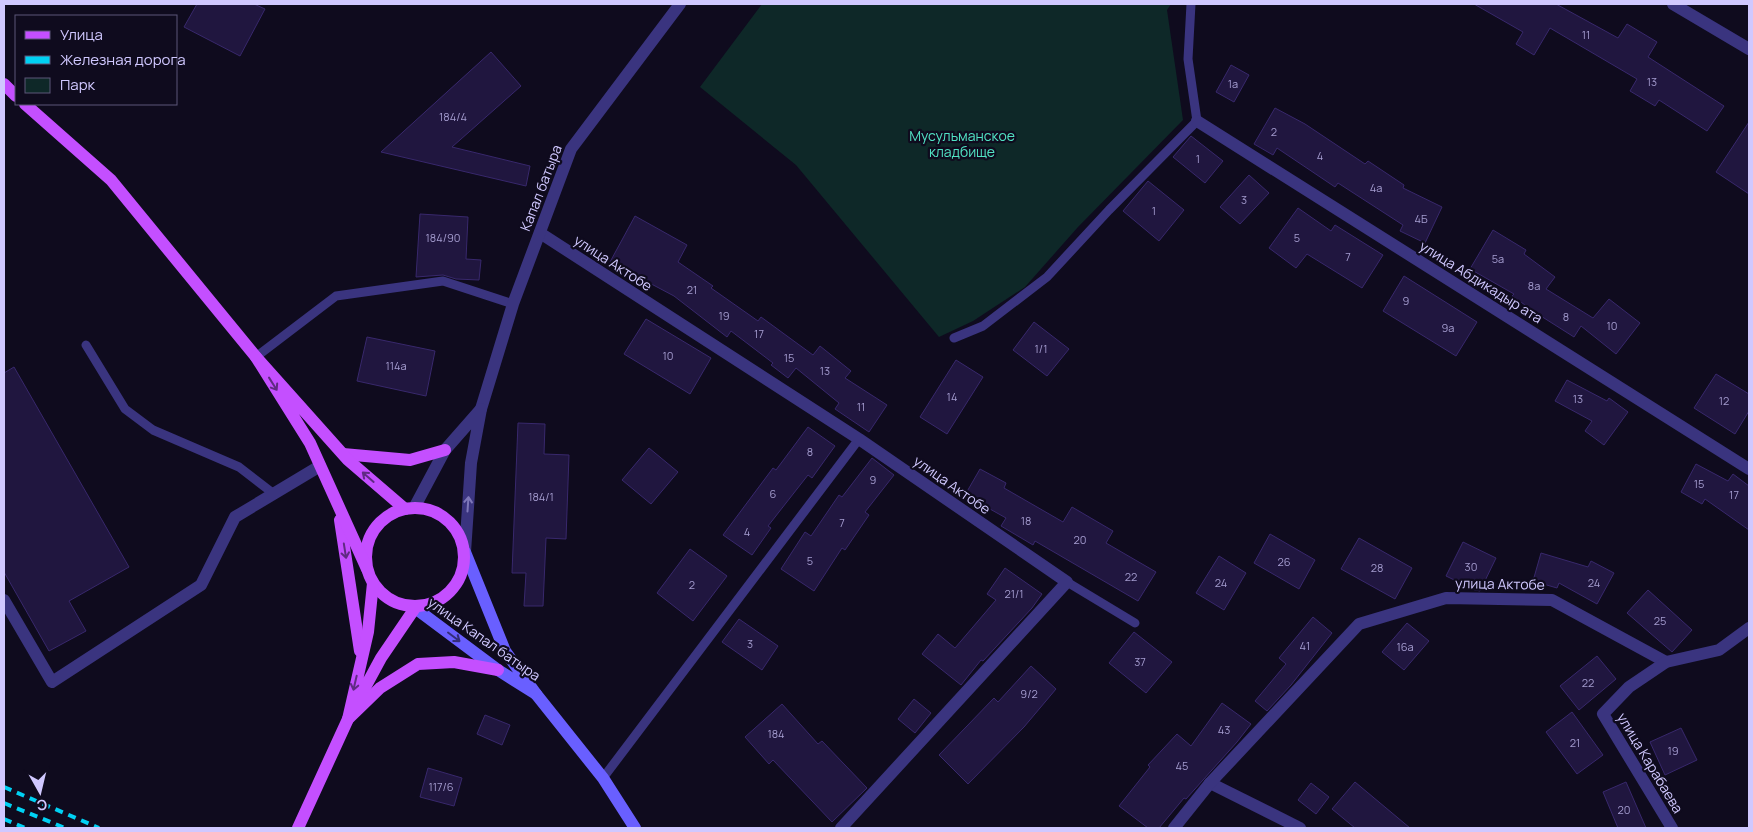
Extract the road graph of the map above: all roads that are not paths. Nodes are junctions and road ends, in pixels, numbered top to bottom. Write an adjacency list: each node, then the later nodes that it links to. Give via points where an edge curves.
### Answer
1 (680, 4): 9 (street, Капал батыра, via 571,149)
2 (1191, 4): 8 (lane, via 1188,59)
3 (1673, 4): 4 (street)
4 (1749, 49)
5 (4, 84): 6 (main road)
6 (15, 95)
7 (26, 105): 13 (main road, via 111,180)
8 (1198, 121): 11 (lane, via 1047,277 983,326); 19 (street, улица Абдикадыр ата)
9 (540, 233): 10 (street, Капал батыра); 15 (street, улица Актобе)
10 (514, 304): 13 (lane, via 443,280 336,296); 14 (street, Капал батыра)
11 (954, 338)
12 (86, 345): 20 (lane, via 124,409 154,430 239,466)
13 (256, 357): 17 (main road); 18 (main road, one-way to 18, via 310,443)
14 (481, 410): 16 (street, Капал батыра); 23 (street, Капал батыра, one-way to 14, via 471,463)
15 (859, 439): 25 (street, улица Актобе); 36 (lane)
16 (445, 450): 17 (main road, via 410,460); 22 (street, Капал батыра)
17 (343, 454): 22 (main road, one-way to 17)
18 (320, 466): 20 (street); 21 (main road)
19 (1749, 470)
20 (274, 494): 27 (street, via 236,517 202,585 52,682)
21 (337, 503): 24 (main road); 31 (main road, one-way to 31)
22 (409, 508): 23 (main road, via 437,512 451,522); 24 (main road, via 390,514 378,524 366,553)
23 (465, 552): 28 (main road, via 463,569 456,585 444,597); 34 (main road, улица Капал батыра, via 505,651)
24 (367, 569): 26 (main road)
25 (1067, 582): 29 (lane); 40 (street)
26 (373, 583): 28 (main road, via 390,599); 31 (main road, via 368,632)
27 (4, 600)
28 (415, 608): 33 (main road, улица Капал батыра, one-way to 33); 35 (main road, via 381,658)
29 (1135, 623)
30 (1749, 628): 32 (street, via 1719,650)
31 (361, 658): 35 (main road, one-way to 35)
32 (1666, 662): 37 (street, улица Актобе, via 1552,600 1446,598 1359,624); 43 (street, улица Карабаева, via 1629,687 1603,714)
33 (498, 670): 34 (main road, улица Капал батыра); 35 (main road, via 454,662 418,664 380,688)
34 (536, 694): 36 (main road, улица Капал батыра)
35 (348, 719): 38 (main road)
36 (604, 778): 39 (main road, улица Капал батыра)
37 (1210, 784): 41 (street, улица Актобе); 42 (street)
38 (298, 828)
39 (635, 828)
40 (842, 828)
41 (1174, 828)
42 (1300, 828)
43 (1672, 828)

